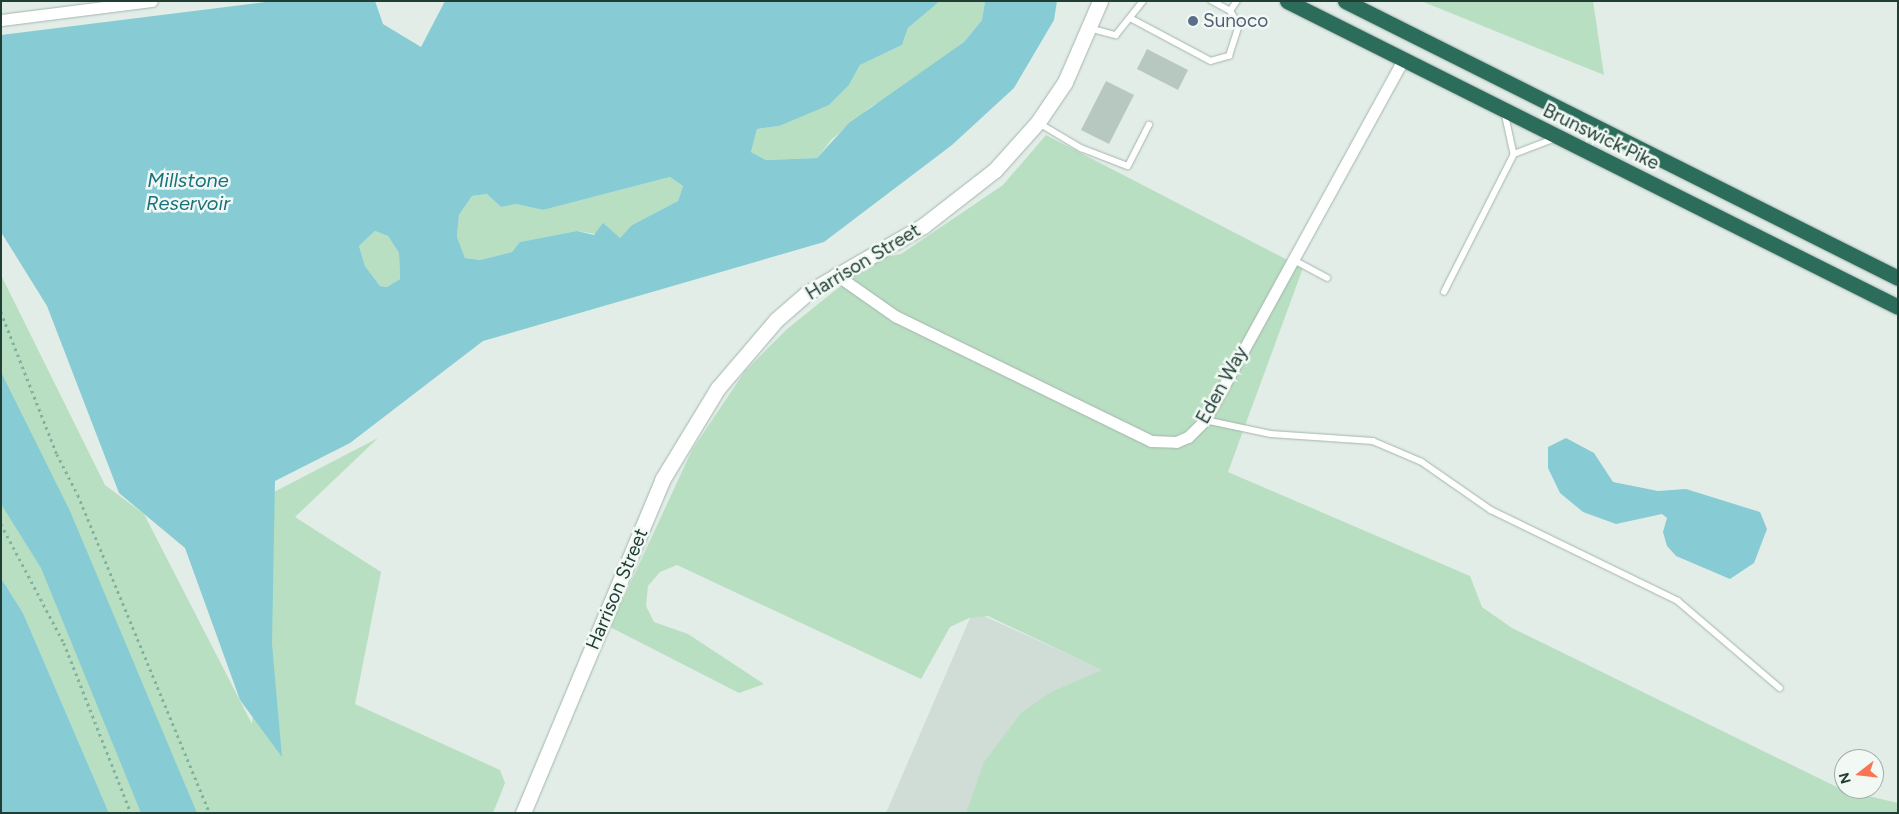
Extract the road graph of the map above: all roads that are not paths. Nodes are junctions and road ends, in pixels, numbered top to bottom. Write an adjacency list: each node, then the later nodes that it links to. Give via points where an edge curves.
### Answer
1 (152, 1): 10 (street)
2 (1100, 1): 11 (street, Harrison Street)
3 (1143, 1): 9 (lane)
4 (1211, 1): 8 (lane)
5 (1237, 1): 8 (lane)
6 (1287, 1): 12 (highway, Brunswick Pike)
7 (1345, 1): 21 (highway, Brunswick Pike)
8 (1230, 11): 9 (lane, via 1239,26 1229,56 1211,61)
9 (1132, 19): 11 (lane, via 1109,37)
10 (1, 20)
11 (1089, 28): 14 (street, Harrison Street, via 1065,82)
12 (1402, 61): 13 (highway, Brunswick Pike); 18 (street, Eden Way)
13 (1504, 111): 16 (highway, Brunswick Pike); 17 (lane)
14 (1038, 122): 15 (lane, via 1081,148 1128,166); 19 (street, Harrison Street, via 995,170 962,199 923,226)
15 (1149, 125)
16 (1556, 137): 17 (lane); 23 (highway, Brunswick Pike)
17 (1514, 154): 22 (lane)
18 (1290, 258): 20 (lane); 24 (street, Eden Way)
19 (835, 274): 24 (street, Eden Way, via 895,316 1151,441 1176,442 1188,437); 26 (street, Harrison Street, via 792,305 762,335 718,388 679,449)
20 (1327, 278)
21 (1898, 278)
22 (1444, 292)
23 (1898, 307)
24 (1205, 420): 25 (lane, via 1271,434 1373,441 1422,462 1491,510 1678,601)
25 (1780, 688)
26 (524, 813)

